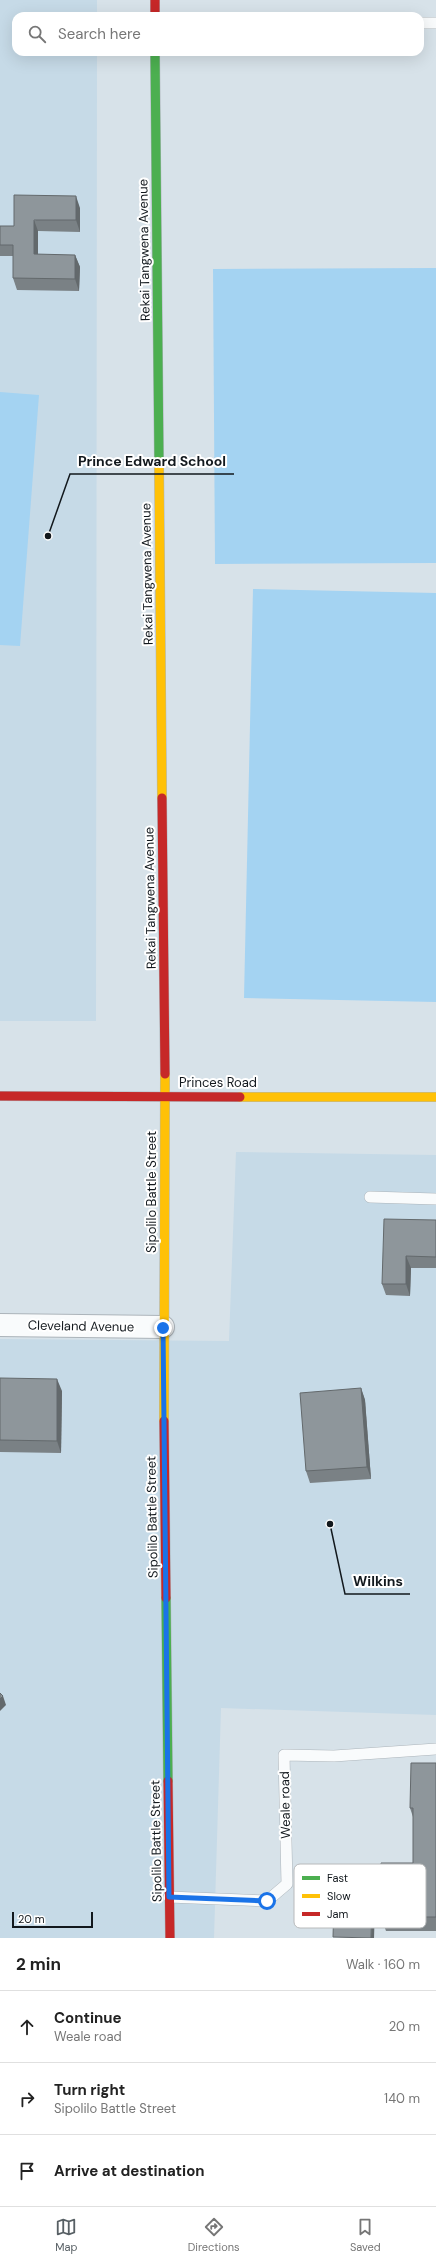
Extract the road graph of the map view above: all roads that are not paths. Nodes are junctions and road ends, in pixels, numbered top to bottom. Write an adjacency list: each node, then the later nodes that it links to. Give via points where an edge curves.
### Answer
1 (155, 0): 2 (main road)
2 (155, 12)
3 (424, 23): 4 (lane)
4 (436, 23)
5 (155, 56): 6 (main road, Rekai Tangwena Avenue)
6 (165, 1095): 7 (main road, Princes Road); 8 (main road, Princes Road); 12 (main road, Sipolilo Battle Street)
7 (0, 1096)
8 (436, 1097)
9 (370, 1197): 10 (lane)
10 (436, 1199)
11 (0, 1325): 12 (street, Cleveland Avenue)
12 (163, 1328): 14 (main road, Sipolilo Battle Street)
13 (436, 1749): 14 (lane, Weale road, via 334,1756 284,1755 287,1884 267,1901)
14 (169, 1897): 15 (main road, Sipolilo Battle Street)
15 (170, 1938)

